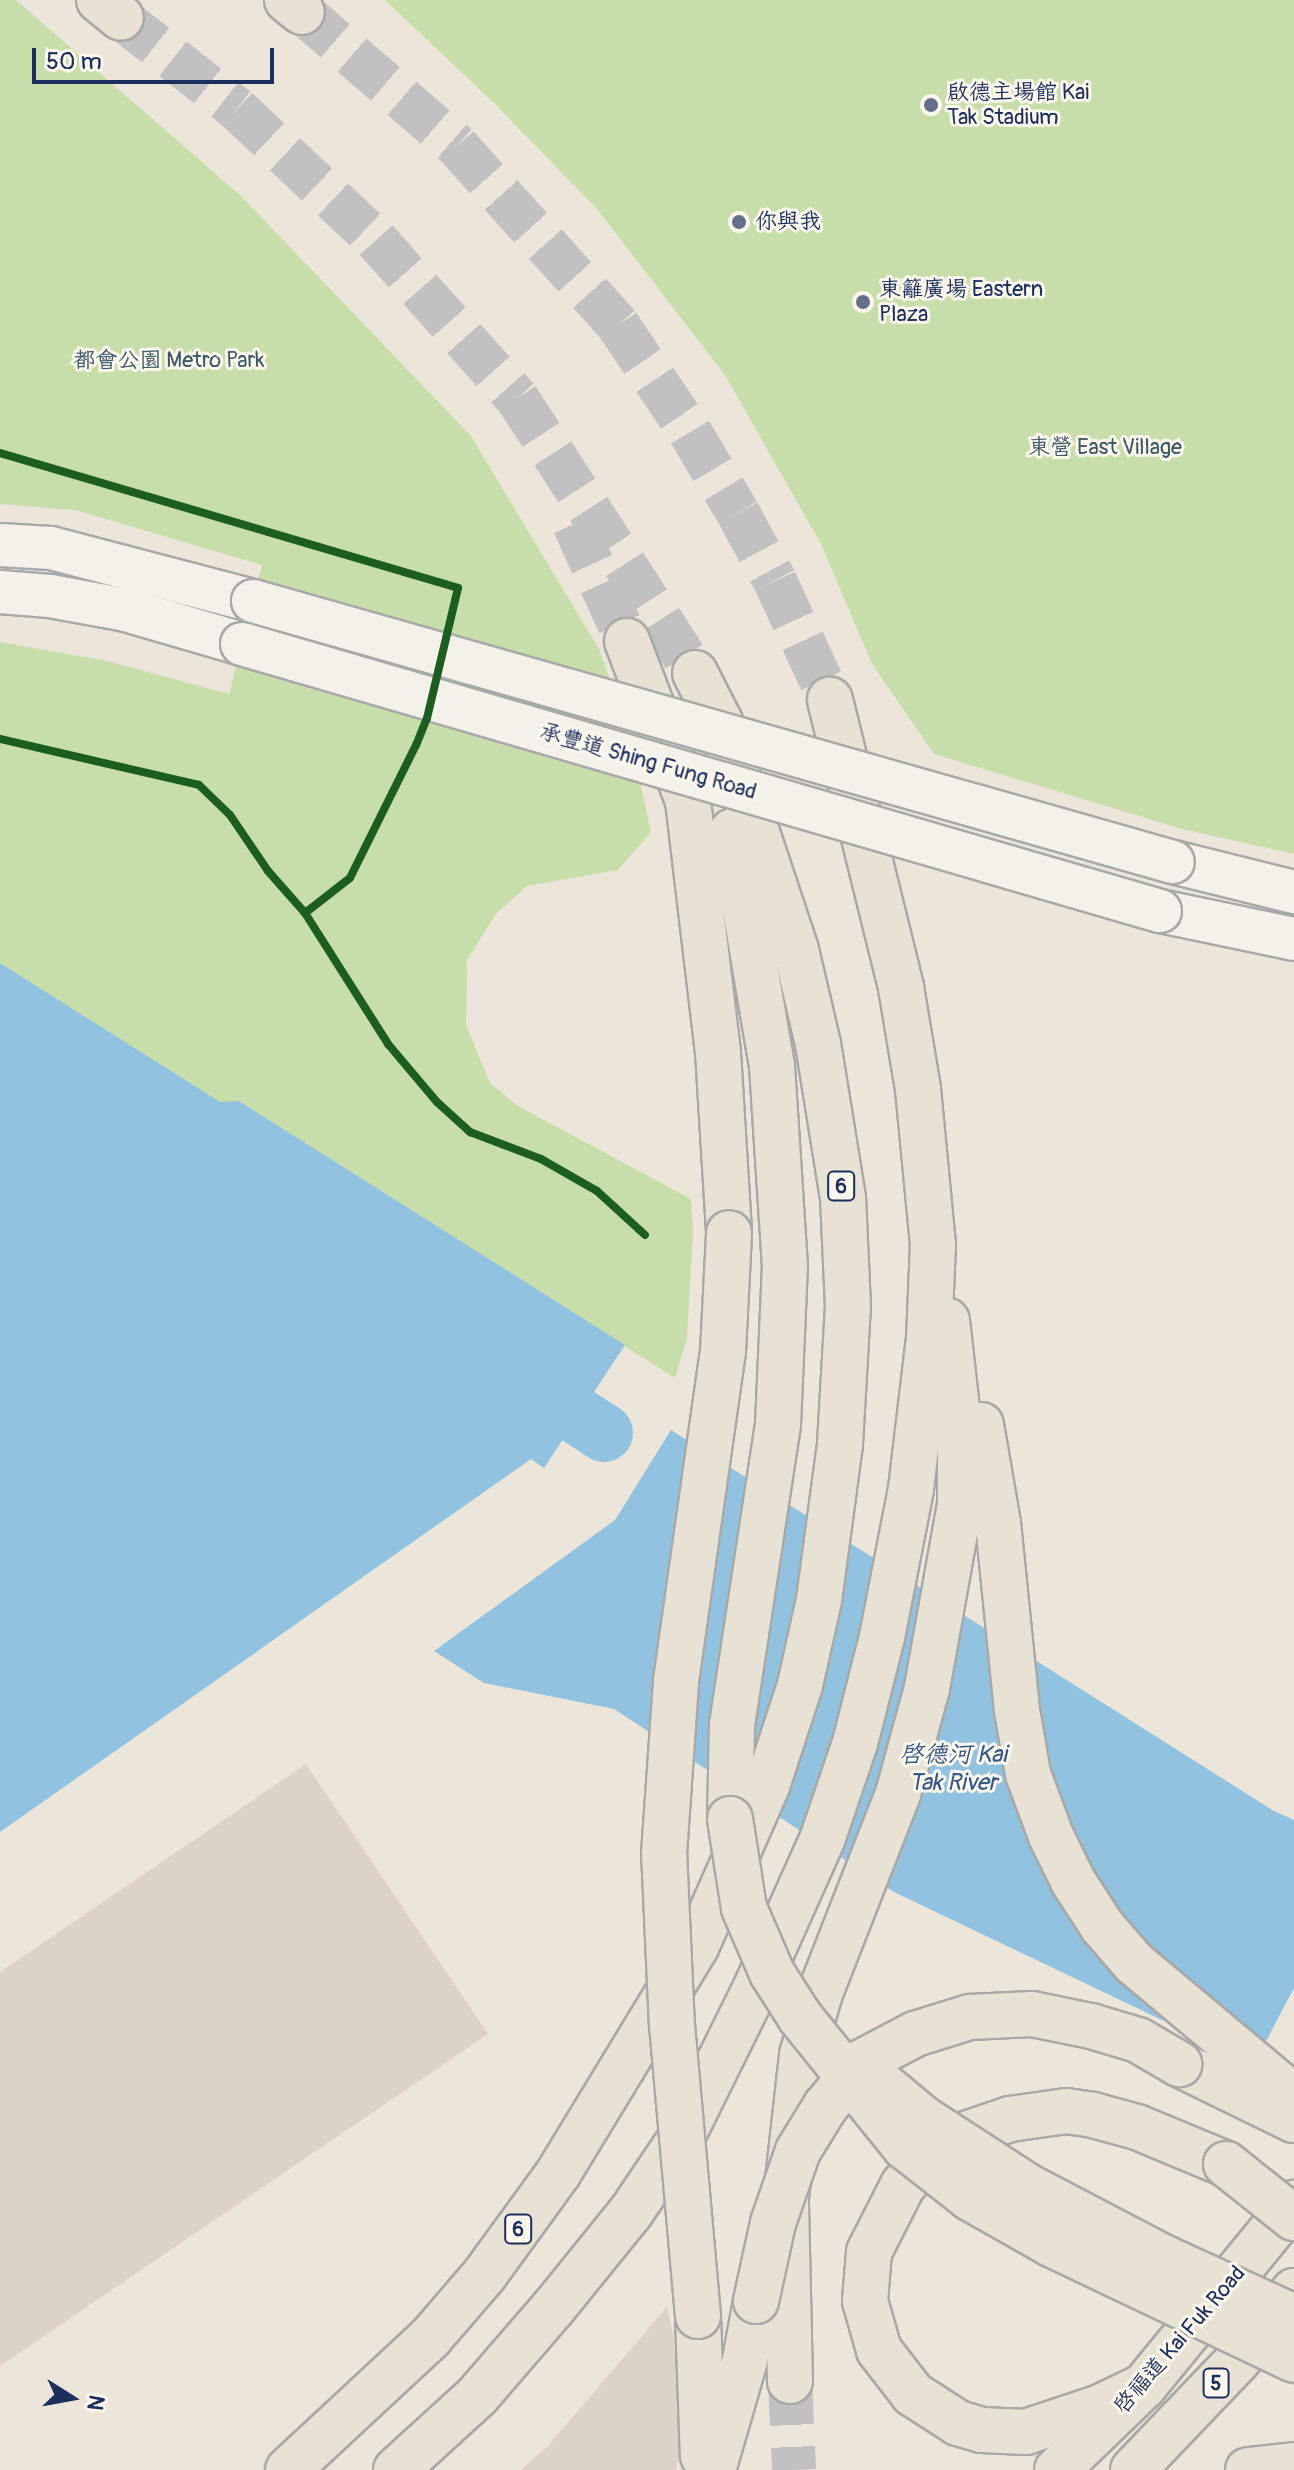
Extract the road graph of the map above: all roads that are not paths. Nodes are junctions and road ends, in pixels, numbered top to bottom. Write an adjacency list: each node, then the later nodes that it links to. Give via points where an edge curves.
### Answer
1 (0, 545): 5 (main road, bridge, via 65,551 253,601)
2 (0, 592): 6 (main road, 承豐道 Shing Fung Road, bridge, via 126,610 1160,911)
3 (627, 641): 21 (highway, bridge, via 688,801 718,1052 729,1233 723,1352 676,1681 664,1854 670,1995 704,2404)
4 (830, 700): 7 (highway, via 901,987 918,1089)
5 (1294, 892)
6 (1294, 939)
7 (933, 1245): 8 (highway, via 952,1343 960,1504 927,1688 898,1794); 9 (highway, via 962,1343 998,1523 1028,1774 1051,1836 1102,1926 1134,1963); 20 (highway, via 929,1339 913,1476 882,1637 855,1743 822,1840 684,2133 631,2212 478,2395)
8 (801, 2036): 14 (highway, bridge, via 990,2164 1151,2251); 15 (highway, bridge, via 940,2177 1051,2244); 16 (highway, via 786,2198); 19 (highway, 6, bridge, via 744,1908 734,1858 730,1804 737,1686 778,1425 785,1267 772,1066 754,946 695,673 720,722 796,950 818,1044 843,1198 848,1307 841,1427 819,1600 800,1685 767,1786 696,1947 604,2101 485,2274 430,2338)
9 (1294, 2097)
10 (1294, 2120): 22 (highway, bridge, via 1138,2040 1032,2014 970,2017 915,2034 862,2062 798,2151 773,2223 745,2360)
11 (1294, 2203): 17 (highway, 啓福道 Kai Fuk Road / 5)
12 (1294, 2218): 17 (highway, bridge, via 1226,2164 1137,2127 1066,2111 1010,2119 954,2138 903,2185 869,2252 865,2301 879,2350 913,2394 958,2423 1026,2432)
13 (1294, 2291): 24 (highway, 5, via 1238,2360)
14 (1294, 2317)
15 (1294, 2360)
16 (790, 2381)
17 (1144, 2386): 23 (highway, 啓福道 Kai Fuk Road / 5)
18 (1294, 2465): 25 (highway)
19 (288, 2470)
20 (396, 2470)
21 (703, 2470)
22 (713, 2470)
23 (1057, 2470)
24 (1133, 2470)
25 (1248, 2470)

